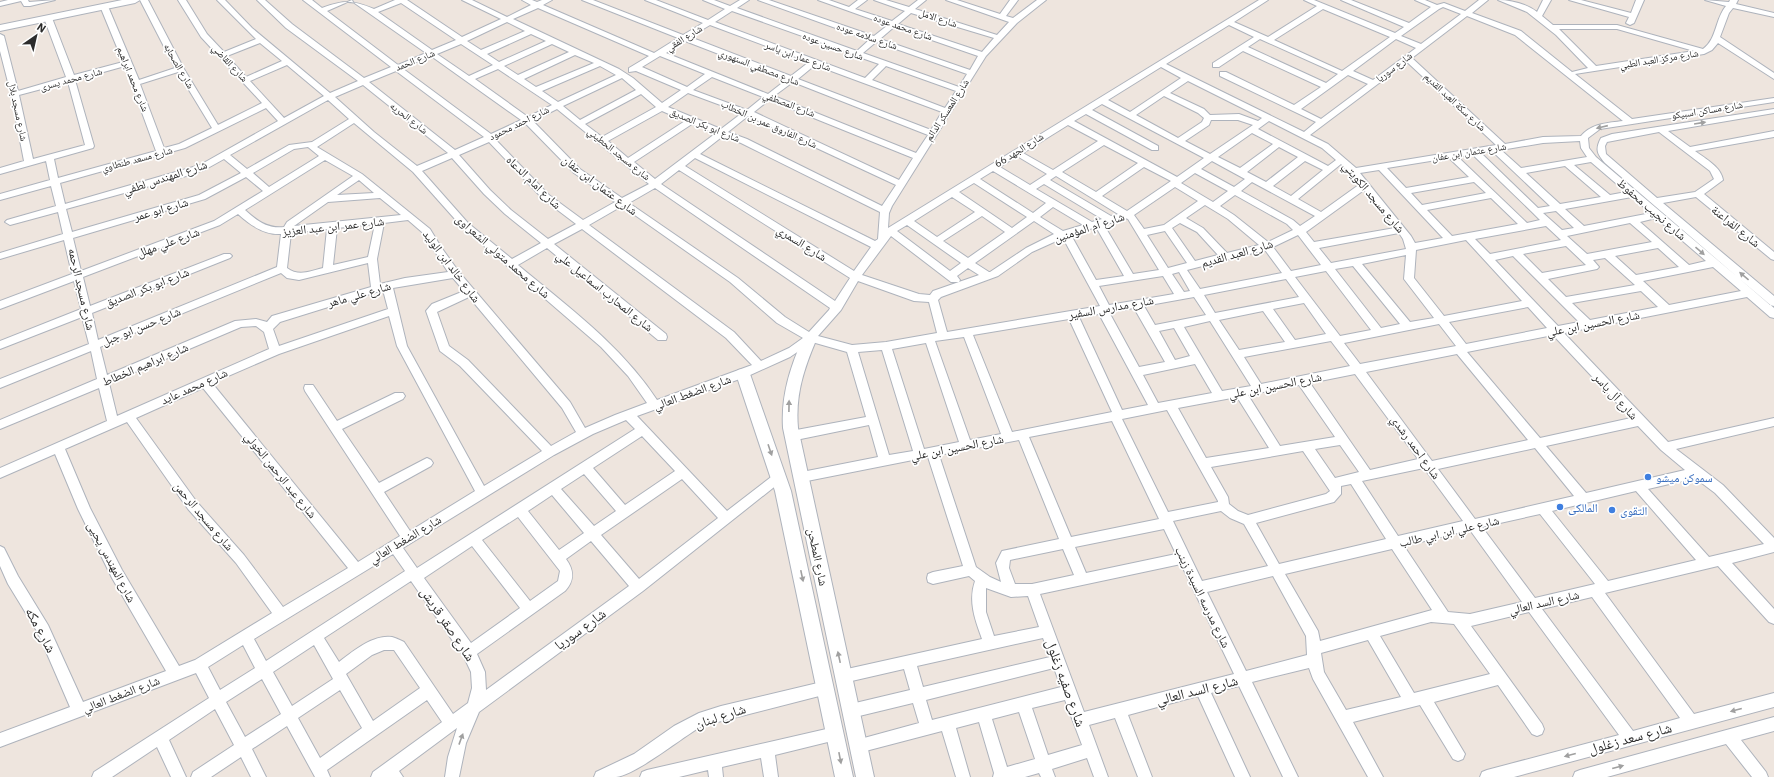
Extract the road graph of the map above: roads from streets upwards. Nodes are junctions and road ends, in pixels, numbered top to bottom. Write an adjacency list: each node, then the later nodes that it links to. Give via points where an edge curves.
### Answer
1 (18, 0): 40 (street)
2 (24, 0): 3 (street, via 30,4)
3 (51, 0)
4 (135, 0): 43 (street)
5 (144, 0): 98 (street, شارع الصحابه)
6 (182, 0): 85 (street, شارع القاضي, via 204,35)
7 (222, 0): 73 (street, شارع محمد متولي الشعراوى)
8 (262, 0): 113 (street, شارع الحريه, via 289,26)
9 (307, 0): 48 (street, شارع امام الدعاه)
10 (349, 0): 48 (street)
11 (356, 0): 49 (street, شارع عثمان ابن عفان)
12 (402, 0): 49 (street); 74 (street, شارع مسجد الحطيني)
13 (466, 0): 56 (street, شارع ابو بكر الصديق)
14 (526, 0): 42 (street, شارع المصطفي)
15 (548, 0): 42 (street, شارع الحمد)
16 (586, 0): 70 (street, شارع مصطفي السنهوري)
17 (649, 0): 59 (street, شارع عمار ابن ياسر)
18 (708, 0): 45 (street, شارع حسين عوده)
19 (745, 0): 45 (street, شارع الفقي)
20 (762, 0): 72 (street, شارع سلامه عوده)
21 (822, 0): 46 (street, شارع محمد عوده)
22 (863, 0): 46 (street)
23 (878, 0): 47 (street, شارع الامل)
24 (922, 0): 47 (street)
25 (950, 0): 53 (street)
26 (1004, 0): 37 (street)
27 (1042, 0): 57 (street, شارع المعسكر الدائم)
28 (1264, 0): 58 (street, شارع الجهد 66)
29 (1345, 0): 61 (street)
30 (1419, 0): 44 (street)
31 (1467, 0): 41 (street)
32 (1502, 0): 54 (street, via 1526,8)
33 (1547, 0): 54 (street)
34 (1573, 0): 52 (street)
35 (1640, 0): 52 (street)
36 (1709, 0): 39 (street)
37 (1013, 1): 53 (street)
38 (1315, 2): 68 (street); 75 (street)
39 (1733, 2): 51 (street); 71 (street, شارع مركز العبد الطبي, via 1724,15)
40 (0, 4)
41 (1479, 4): 50 (street, شارع سوريا); 101 (street, via 1521,30)
42 (538, 5): 56 (street, شارع الحمد); 83 (street, شارع المصطفي)
43 (104, 6): 55 (street); 90 (street, شارع محمد ابراهيم)
44 (1436, 7): 50 (street, via 1444,5); 61 (street)
45 (731, 9): 59 (street, شارع الفقي); 84 (street, شارع حسين عوده)
46 (850, 9): 60 (street, شارع محمد عوده)
47 (910, 10): 60 (street); 69 (street, شارع الامل)
48 (321, 11): 96 (street, شارع امام الدعاه)
49 (373, 12): 81 (street, شارع عثمان ابن عفان)
50 (1467, 13): 77 (street, شارع سوريا); 146 (street, via 1518,33)
51 (1774, 15)
52 (1633, 16): 64 (street)
53 (1002, 17): 57 (street)
54 (1538, 17): 62 (street)
55 (48, 18): 63 (street); 107 (street)
56 (506, 19): 65 (street, شارع ابو بكر الصديق); 74 (street, شارع الحمد)
57 (1014, 21): 69 (street, شارع المعسكر الدائم)
58 (1228, 22): 67 (street); 93 (street, شارع الجهد 66)
59 (708, 23): 70 (street, شارع الفقي); 89 (street, شارع عمار ابن ياسر)
60 (893, 24): 72 (street); 86 (street, شارع محمد عوده)
61 (1409, 26): 68 (street)
62 (1551, 27): 64 (street, via 1607,26); 99 (street)
63 (0, 28)
64 (1628, 29): 80 (street)
65 (530, 31): 76 (street, شارع ابو بكر الصديق); 82 (street)
66 (0, 36): 123 (street, شارع مسجد بلال)
67 (1260, 36): 75 (street); 78 (street)
68 (1395, 36): 77 (street); 100 (street)
69 (997, 37): 86 (street, شارع المعسكر الدائم)
70 (684, 38): 83 (street, شارع الفقي); 111 (street, شارع مصطفي السنهوري)
71 (1716, 38): 80 (street, شارع مركز العبد الطبي, via 1715,44); 106 (street)
72 (875, 39): 84 (street); 102 (street, شارع سلامه عوده)
73 (261, 40): 85 (street); 88 (street, شارع محمد متولي الشعراوى)
74 (463, 40): 81 (street, شارع الحمد); 82 (street, شارع مسجد الحطيني)
75 (1269, 40): 100 (street)
76 (552, 41): 79 (street, شارع ابو بكر الصديق); 94 (street)
77 (1421, 47): 87 (street, شارع سوريا)
78 (1243, 48): 95 (street); 117 (street)
79 (574, 52): 91 (street, شارع ابو بكر الصديق); 108 (street)
80 (1704, 52): 99 (street, شارع مركز العبد الطبي)
81 (431, 53): 96 (street, شارع الحمد); 110 (street, شارع عثمان ابن عفان)
82 (482, 53): 94 (street, شارع مسجد الحطيني)
83 (657, 54): 97 (street, شارع الفقي); 103 (street, شارع المصطفي)
84 (856, 54): 92 (street, شارع حسين عوده)
85 (223, 55): 112 (street, شارع القاضي)
86 (983, 55): 102 (street, شارع المعسكر الدائم)
87 (1407, 58): 116 (street, شارع سوريا); 162 (street, شارع سكة العبد القديم)
88 (287, 62): 112 (street); 124 (street, شارع محمد متولي الشعراوى)
89 (814, 62): 111 (street); 114 (street, شارع عمار ابن ياسر)
90 (128, 63): 107 (street, شارع محمد يسرى); 115 (street, شارع محمد ابراهيم)
91 (599, 64): 105 (street, شارع ابو بكر الصديق); 118 (street)
92 (884, 64): 114 (street); 121 (street, شارع حسين عوده)
93 (1160, 64): 109 (street, شارع مسجد الكويتي); 126 (street, شارع الجهد 66)
94 (500, 65): 108 (street, شارع مسجد الحطيني); 110 (street)
95 (1216, 65)
96 (396, 68): 113 (street, شارع الحمد); 155 (street, شارع امام الدعاه)
97 (636, 68): 105 (street, شارع الفقي); 120 (street, شارع الفاروق عمر بن الخطاب)
98 (180, 69): 115 (street); 150 (street, شارع الصحابه)
99 (1594, 69): 101 (street, شارع مركز العبد الطبي)
100 (1345, 72): 116 (street); 117 (street)
101 (1576, 72): 143 (street)
102 (971, 73): 121 (street, شارع المعسكر الدائم)
103 (711, 74): 120 (street); 125 (street, شارع المصطفي)
104 (1223, 74): 131 (street)
105 (622, 75): 119 (street, شارع ابو بكر الصديق); 129 (street, شارع احمد محمود)
106 (1774, 77)
107 (71, 78): 123 (street, شارع محمد يسرى); 173 (street, via 90,146)
108 (519, 78): 118 (street, شارع مسجد الحطيني)
109 (1188, 78): 122 (street); 137 (street, شارع مسجد الكويتي)
110 (469, 79): 140 (street, شارع عثمان ابن عفان)
111 (791, 79): 125 (street); 152 (street, شارع مصطفي السنهوري)
112 (245, 80): 128 (street, شارع القاضي)
113 (362, 81): 124 (street, شارع الحمد); 168 (street, شارع الحريه)
114 (866, 81): 133 (street, شارع عمار ابن ياسر)
115 (136, 83): 166 (street, شارع محمد ابراهيم)
116 (1373, 83): 145 (street, شارع سوريا)
117 (1326, 86): 131 (street)
118 (537, 90): 129 (street, شارع مسجد الحطيني)
119 (642, 90): 130 (street, شارع ابو بكر الصديق); 147 (street)
120 (687, 90): 130 (street); 135 (street, شارع الفاروق عمر بن الخطاب)
121 (960, 90): 133 (street, شارع المعسكر الدائم)
122 (1164, 93): 136 (street); 138 (street, via 1201,111)
123 (15, 94): 181 (street, شارع مسجد بلال)
124 (329, 96): 139 (street, شارع محمد متولي الشعراوى); 144 (street, شارع الحمد)
125 (769, 97): 135 (street); 174 (street, شارع المصطفي)
126 (1101, 100): 132 (street, شارع الجهد 66); 136 (street)
127 (1774, 100): 143 (street, شارع مساكن اسبيكو)
128 (267, 104): 144 (street, شارع القاضي); 150 (street, شارع مسعد طنطاوي)
129 (557, 105): 140 (street, شارع احمد محمود); 147 (street, شارع مسجد الحطيني)
130 (662, 107): 141 (street, شارع ابو بكر الصديق); 158 (street)
131 (1295, 108): 145 (street)
132 (1085, 110): 142 (street, شارع الجهد 66); 163 (street)
133 (947, 111): 152 (street, شارع المعسكر الدائم)
134 (1774, 111): 149 (street, شارع مساكن اسبيكو, one-way to 134)
135 (748, 113): 151 (street); 203 (street, شارع الفاروق عمر بن الخطاب)
136 (1129, 116): 157 (street)
137 (1269, 117): 148 (street, شارع أم المؤمنين); 154 (street, شارع مسجد الكويتي)
138 (1208, 118): 148 (street, via 1239,118); 157 (street, via 1206,123)
139 (354, 119): 160 (street); 187 (street, شارع محمد متولي الشعراوى)
140 (527, 120): 155 (street, شارع احمد محمود); 221 (street, شارع عثمان ابن عفان, via 577,170)
141 (691, 121): 151 (street, شارع ابو بكر الصديق); 179 (street)
142 (1067, 121): 159 (street, شارع احمد رشدي); 167 (street, شارع الجهد 66)
143 (1640, 121): 146 (street)
144 (283, 122): 171 (street, شارع المهندس لطفي)
145 (1322, 122): 154 (street, شارع سوريا)
146 (1630, 122): 156 (street, one-way to 156, via 1598,128)
147 (580, 123): 158 (street, شارع مسجد الحطيني)
148 (1255, 126): 161 (street); 176 (street, شارع أم المؤمنين)
149 (1661, 129): 164 (street); 220 (street, شارع نجيب محفوظ, via 1612,137 1604,140 1601,146 1602,154 1608,161)
150 (217, 130): 166 (street, شارع مسعد طنطاوي, via 188,144)
151 (723, 132): 169 (street); 228 (street, شارع ابو بكر الصديق)
152 (932, 133): 174 (street, شارع المعسكر الدائم)
153 (1774, 134): 164 (street)
154 (1305, 135): 177 (street, شارع مسجد الكويتي)
155 (490, 138): 168 (street, شارع احمد محمود); 243 (street, شارع امام الدعاه, via 532,184)
156 (1584, 138): 162 (street, شارع عثمان ابن عفان, via 1543,140); 178 (street, شارع نجيب محفوظ, via 1585,148)
157 (1174, 140): 163 (street); 176 (street)
158 (602, 141): 179 (street, شارع مسجد الحطيني)
159 (1104, 141): 180 (street, شارع احمد رشدي); 194 (street)
160 (314, 144): 172 (street, شارع خالد ابن الوليد, via 312,148); 193 (street, شارع ابو عمر, via 292,147)
161 (1279, 144): 175 (street); 192 (street)
162 (1498, 147): 165 (street, شارع عثمان ابن عفان); 191 (street, شارع سكة العبد القديم)
163 (1155, 148): 180 (street)
164 (1688, 150): 212 (street, via 1718,174 1719,180)
165 (1474, 151): 170 (street, شارع عثمان ابن عفان); 229 (street)
166 (161, 152): 200 (street, شارع مسعد طنطاوي)
167 (1016, 152): 185 (street, شارع الجهد 66); 194 (street)
168 (454, 154): 187 (street, شارع احمد محمود); 264 (street, شارع الحريه, via 497,202)
169 (694, 154): 183 (street); 265 (street)
170 (1451, 154): 184 (street, شارع عثمان ابن عفان); 198 (street)
171 (224, 155): 193 (street); 225 (street, شارع المهندس لطفي, via 203,167 183,174)
172 (325, 156): 195 (street, شارع خالد ابن الوليد); 208 (street, شارع علي مهلل)
173 (49, 157): 181 (street); 200 (street, شارع مسجد الرحمه)
174 (917, 157): 203 (street, شارع المعسكر الدائم)
175 (1304, 157): 188 (street); 205 (street)
176 (1211, 158): 186 (street, شارع أم المؤمنين); 192 (street)
177 (1342, 159): 188 (street); 190 (street, شارع مسجد الكويتي)
178 (1594, 159): 182 (street); 211 (street, شارع نجيب محفوظ)
179 (628, 162): 202 (street, شارع مسجد الحطيني)
180 (1141, 162): 201 (street, شارع احمد رشدي); 215 (street)
181 (29, 163): 189 (street)
182 (1567, 163): 191 (street); 217 (street)
183 (679, 166): 202 (street); 294 (street, شارع السمري)
184 (1380, 166): 190 (street, شارع عثمان ابن عفان); 209 (street)
185 (993, 167): 197 (street, شارع الجهد 66); 206 (street)
186 (1196, 168): 201 (street, شارع أم المؤمنين); 207 (street)
187 (416, 170): 281 (street, شارع محمد متولي الشعراوى, via 457,218)
188 (1329, 170): 219 (street)
189 (0, 171)
190 (1354, 171): 204 (street, شارع مسجد الكويتي)
191 (1519, 171): 224 (street, شارع سكة العبد القديم)
192 (1241, 172): 196 (street)
193 (247, 173): 208 (street); 257 (street, شارع ابو عمر, via 202,197)
194 (1054, 173): 199 (street); 215 (street)
195 (359, 176): 213 (street, شارع خالد ابن الوليد); 218 (street)
196 (1252, 178): 205 (street); 207 (street)
197 (973, 179): 210 (street, شارع الجهد 66); 235 (street)
198 (1476, 179): 209 (street); 214 (street)
199 (1043, 180): 206 (street); 238 (street)
200 (55, 181): 216 (street, شارع مسعد طنطاوي); 225 (street, شارع مسجد الرحمه)
201 (1176, 182): 223 (street, شارع احمد رشدي); 231 (street, شارع أم المؤمنين)
202 (655, 184): 221 (street); 313 (street, شارع مسجد الحطيني)
203 (900, 184): 228 (street, شارع المعسكر الدائم)
204 (1365, 185): 233 (street, شارع العبد القديم); 248 (street, شارع مسجد الكويتي)
205 (1267, 186): 219 (street)
206 (1030, 189): 222 (street)
207 (1236, 190): 223 (street); 252 (street, via 1278,213)
208 (269, 191): 227 (street, شارع علي مهلل)
209 (1404, 191): 226 (street)
210 (952, 192): 230 (street); 237 (street, شارع الجهد 66)
211 (1634, 194): 217 (street); 232 (street, شارع نجيب محفوظ)
212 (1698, 194): 220 (street); 274 (street, شارع الفراعنة)
213 (382, 195): 218 (street); 234 (street, شارع خالد ابن الوليد)
214 (1493, 195): 226 (street); 246 (street)
215 (1096, 196): 231 (street)
216 (0, 197)
217 (1608, 198): 224 (street)
218 (326, 199): 250 (street, via 290,224)
219 (1292, 200): 233 (street)
220 (1655, 201): 309 (street, شارع نجيب محفوظ, one-way to 220)
221 (622, 203): 243 (street); 333 (street, شارع عثمان ابن عفان, via 734,280 781,320)
222 (1052, 203): 235 (street); 244 (street)
223 (1210, 203): 236 (street); 266 (street, شارع احمد رشدي, via 1247,228)
224 (1558, 207): 229 (street); 249 (street, شارع سكة العبد القديم)
225 (62, 208): 241 (street, شارع المهندس لطفي); 257 (street, شارع مسجد الرحمه)
226 (1420, 208): 260 (street)
227 (239, 210): 250 (street, شارع عمر ابن عبد العزيز, via 265,230); 290 (street, شارع علي مهلل, via 205,229)
228 (885, 211): 259 (street, شارع المعسكر الدائم)
229 (1536, 211): 242 (street)
230 (982, 212): 253 (street); 261 (street)
231 (1127, 215): 238 (street, شارع أم المؤمنين); 254 (street, via 1134,220)
232 (1658, 215): 239 (street); 280 (street, شارع نجيب محفوظ, one-way to 280)
233 (1322, 216): 252 (street, شارع العبد القديم)
234 (410, 217): 240 (street, شارع عمر ابن عبد العزيز); 289 (street, شارع خالد ابن الوليد, via 427,231)
235 (1033, 217): 253 (street); 255 (street)
236 (1180, 219): 247 (street); 273 (street, via 1200,230)
237 (906, 220): 251 (street, شارع الجهد 66); 261 (street)
238 (1111, 220): 244 (street, شارع أم المؤمنين)
239 (1632, 220): 249 (street); 263 (street)
240 (380, 221): 245 (street, شارع عمر ابن عبد العزيز); 277 (street)
241 (10, 222)
242 (1548, 222): 246 (street, شارع مدارس السفير); 256 (street)
243 (583, 225): 264 (street); 346 (street, شارع امام الدعاه, via 730,335)
244 (1095, 225): 255 (street, شارع أم المؤمنين); 295 (street)
245 (332, 226): 250 (street, شارع عمر ابن عبد العزيز); 287 (street)
246 (1525, 226): 258 (street, شارع مدارس السفير)
247 (1167, 227): 254 (street); 282 (street)
248 (1400, 230): 267 (street); 268 (street, شارع مسجد الكويتي, via 1408,238)
249 (1582, 230): 256 (street)
250 (286, 231): 285 (street)
251 (890, 231): 259 (street, شارع الجهد 66); 292 (street)
252 (1300, 231): 266 (street, شارع العبد القديم); 267 (street)
253 (1012, 232): 279 (street)
254 (1142, 233): 288 (street)
255 (1064, 234): 293 (street, شارع أم المؤمنين, via 1039,244 1001,270); 298 (street)
256 (1560, 234): 262 (street)
257 (69, 236): 271 (street, شارع ابو عمر); 290 (street, شارع مسجد الرحمه)
258 (1468, 237): 260 (street, شارع مدارس السفير); 275 (street, شارع آل ياسر)
259 (882, 238): 265 (street, شارع الجهد 66)
260 (1450, 240): 268 (street, شارع مدارس السفير)
261 (937, 241): 279 (street)
262 (1568, 242): 269 (street); 276 (street)
263 (1660, 244): 270 (street); 286 (street)
264 (547, 245): 281 (street); 331 (street, شارع المحارب اسماعيل علي)
265 (876, 246): 294 (street, شارع الجهد 66)
266 (1267, 246): 273 (street, شارع العبد القديم); 291 (street, شارع احمد رشدي)
267 (1312, 246): 283 (street)
268 (1412, 249): 278 (street, شارع مدارس السفير); 322 (street, via 1409,279)
269 (1516, 253): 275 (street); 296 (street)
270 (1607, 254): 276 (street); 297 (street)
271 (0, 256)
272 (227, 256): 317 (street, شارع ابو بكر الصديق)
273 (1225, 257): 282 (street, شارع العبد القديم)
274 (1774, 257)
275 (1488, 258): 311 (street, شارع آل ياسر)
276 (1585, 258): 296 (street, via 1594,267)
277 (372, 259): 287 (street); 301 (street)
278 (1355, 262): 283 (street, شارع مدارس السفير); 325 (street)
279 (968, 263): 292 (street); 293 (street)
280 (1714, 263): 286 (street); 304 (street, شارع نجيب محفوظ)
281 (511, 264): 360 (street, شارع محمد متولي الشعراوى, via 624,362)
282 (1193, 266): 284 (street, شارع العبد القديم)
283 (1328, 267): 291 (street, شارع مدارس السفير); 330 (street)
284 (1181, 268): 288 (street, شارع العبد القديم); 303 (street)
285 (282, 269): 287 (street, via 291,276); 338 (street, شارع حسن ابو جبل)
286 (1688, 269): 297 (street)
287 (328, 270)
288 (1166, 272): 295 (street, شارع العبد القديم); 305 (street)
289 (455, 274): 301 (street, شارع علي ماهر); 302 (street, شارع خالد ابن الوليد)
290 (79, 275): 312 (street, شارع علي مهلل); 317 (street, شارع مسجد الرحمه)
291 (1290, 275): 303 (street, شارع مدارس السفير); 306 (street, شارع احمد رشدي)
292 (950, 276): 299 (street)
293 (987, 276): 299 (street, شارع أم المؤمنين)
294 (856, 277): 307 (street, شارع السمري, via 918,298); 313 (street, شارع الجهد 66)
295 (1130, 278): 298 (street, شارع العبد القديم)
296 (1541, 278): 308 (street)
297 (1635, 279): 300 (street)
298 (1093, 284): 315 (street)
299 (962, 285): 307 (street, شارع أم المؤمنين, via 936,294)
300 (1643, 287): 308 (street); 316 (street)
301 (381, 288): 318 (street); 326 (street, شارع علي ماهر, via 276,319)
302 (471, 292): 372 (street, شارع خالد ابن الوليد, via 566,405); 383 (street, via 431,311 444,348 464,363)
303 (1196, 293): 305 (street, شارع مدارس السفير); 321 (street)
304 (1749, 293): 316 (street, شارع الحسين ابن علي); 320 (street, شارع نجيب محفوظ)
305 (1180, 296): 310 (street, شارع مدارس السفير)
306 (1307, 298): 314 (street); 335 (street, شارع احمد رشدي)
307 (933, 299): 332 (street)
308 (1565, 302): 324 (street)
309 (1774, 302)
310 (1137, 303): 315 (street, شارع مدارس السفير); 327 (street)
311 (1530, 303): 322 (street); 328 (street, شارع آل ياسر)
312 (0, 304)
313 (837, 307): 333 (street, شارع الجهد 66)
314 (1266, 307): 321 (street); 336 (street)
315 (1104, 309): 319 (street, شارع مدارس السفير); 348 (street)
316 (1667, 309): 324 (street, شارع الحسين ابن علي)
317 (87, 310): 337 (street, شارع ابو بكر الصديق); 338 (street, شارع مسجد الرحمه)
318 (393, 311): 342 (street, شارع محمد عايد); 401 (street, via 402,346)
319 (1072, 314): 329 (street, شارع مدارس السفير); 364 (street, شارع مدرسه السيدة زينب)
320 (1774, 314)
321 (1212, 317): 323 (street); 343 (street)
322 (1440, 320): 325 (street); 341 (street)
323 (1177, 324): 327 (street); 344 (street)
324 (1588, 324): 328 (street, شارع الحسين ابن علي)
325 (1407, 326): 330 (street)
326 (268, 327): 342 (street); 351 (street, شارع ابراهيم الخطاط, via 262,322 239,324)
327 (1152, 329): 345 (street)
328 (1555, 330): 341 (street, شارع الحسين ابن علي); 366 (street, شارع آل ياسر)
329 (967, 332): 332 (street, شارع مدارس السفير); 375 (street)
330 (1379, 332): 335 (street)
331 (662, 336)
332 (942, 336): 334 (street, شارع مدارس السفير)
333 (810, 338): 340 (street, شارع مدارس السفير); 346 (street, شارع الضغط العالي); 374 (street, شارع المطحن, one-way to 333, via 788,407 790,392 795,371)
334 (929, 338): 339 (street, شارع مدارس السفير); 378 (street)
335 (1336, 338): 336 (street); 347 (street, شارع احمد رشدي)
336 (1292, 344): 343 (street)
337 (0, 345)
338 (95, 345): 351 (street, شارع مسجد الرحمه); 353 (street, شارع حسن ابو جبل)
339 (886, 346): 340 (street, شارع مدارس السفير); 384 (street)
340 (852, 349): 365 (street)
341 (1461, 349): 347 (street, شارع الحسين ابن علي); 377 (street)
342 (275, 351): 352 (street, شارع محمد عايد)
343 (1236, 355): 355 (street)
344 (1197, 359): 345 (street); 358 (street)
345 (1172, 364): 348 (street)
346 (760, 366): 349 (street, شارع الضغط العالي)
347 (1358, 369): 350 (street, شارع الحسين ابن علي); 388 (street, شارع احمد رشدي)
348 (1136, 372): 361 (street)
349 (743, 374): 360 (street, شارع الضغط العالي); 395 (street, شارع المطحن, one-way to 395)
350 (1302, 380): 355 (street, شارع الحسين ابن علي); 376 (street)
351 (104, 382): 367 (street, شارع مسجد الرحمه); 369 (street, شارع ابراهيم الخطاط)
352 (205, 382): 363 (street, شارع محمد عايد); 423 (street, شارع عبد الرحمن الخولي)
353 (0, 384)
354 (309, 388): 370 (street)
355 (1258, 388): 356 (street, شارع الحسين ابن علي)
356 (1240, 392): 358 (street, شارع الحسين ابن علي); 382 (street)
357 (399, 396): 370 (street)
358 (1219, 396): 359 (street, شارع الحسين ابن علي)
359 (1170, 405): 361 (street, شارع الحسين ابن علي); 387 (street)
360 (655, 406): 362 (street, شارع الضغط العالي)
361 (1155, 408): 364 (street, شارع الحسين ابن علي)
362 (628, 414): 371 (street); 372 (street, شارع الضغط العالي)
363 (128, 415): 367 (street, شارع محمد عايد); 437 (street, شارع مسجد الرحمن, via 192,505 240,559)
364 (1117, 416): 373 (street, شارع الحسين ابن علي); 408 (street, شارع مدرسه السيدة زينب)
365 (873, 420): 374 (street); 385 (street)
366 (1640, 421): 377 (street); 380 (street, شارع آل ياسر)
367 (113, 422): 381 (street, شارع محمد عايد)
368 (1774, 422): 380 (street)
369 (0, 425)
370 (335, 427): 400 (street)
371 (643, 430): 389 (street); 390 (street)
372 (583, 434): 383 (street, شارع الضغط العالي)
373 (1022, 434): 375 (street, شارع الحسين ابن علي); 414 (street)
374 (791, 436): 393 (street, شارع المطحن)
375 (1008, 437): 378 (street, شارع الحسين ابن علي)
376 (1344, 440): 379 (street); 394 (street)
377 (1537, 443): 388 (street); 402 (street)
378 (966, 445): 384 (street, شارع الحسين ابن علي)
379 (1306, 446): 382 (street); 397 (street)
380 (1665, 446): 391 (street, شارع آل ياسر)
381 (58, 447): 392 (street, شارع محمد عايد); 452 (street, شارع المهندس يحيى, via 84,508 114,567)
382 (1277, 451): 387 (street)
383 (550, 452): 401 (street, شارع الضغط العالي)
384 (926, 453): 385 (street, شارع الحسين ابن علي); 424 (street)
385 (885, 461): 393 (street, شارع الحسين ابن علي)
386 (427, 463): 400 (street)
387 (1203, 463): 403 (street, via 1222,496)
388 (1429, 464): 394 (street); 410 (street, شارع احمد رشدي)
389 (585, 467): 399 (street); 406 (street)
390 (683, 472): 406 (street); 407 (street)
391 (1698, 472): 398 (street, شارع علي ابن ابي طالب); 417 (street, شارع آل ياسر, via 1719,489)
392 (0, 473)
393 (801, 475): 395 (street); 395 (street, via 788,464); 454 (street, شارع المطحن, one-way to 393)
394 (1368, 476): 396 (street)
395 (779, 479): 407 (street, شارع سوريا); 457 (street, شارع المطحن, one-way to 457)
396 (1354, 479): 397 (street); 415 (street)
397 (1333, 483): 409 (street, via 1335,494 1330,498)
398 (1638, 486): 402 (street, شارع علي ابن ابي طالب); 422 (street)
399 (553, 488): 404 (street); 411 (street)
400 (377, 490): 412 (street)
401 (482, 493): 412 (street, شارع الضغط العالي)
402 (1584, 499): 405 (street, شارع علي ابن ابي طالب)
403 (1223, 505): 408 (street); 409 (street, via 1229,512)
404 (519, 509): 413 (street); 419 (street)
405 (1543, 509): 410 (street, شارع علي ابن ابي طالب); 432 (street)
406 (624, 512): 411 (street)
407 (726, 518): 430 (street, شارع سوريا)
408 (1166, 520): 414 (street); 420 (street, شارع مدرسه السيدة زينب)
409 (1248, 520): 425 (street)
410 (1473, 526): 415 (street, شارع علي ابن ابي طالب); 435 (street, شارع احمد رشدي)
411 (592, 534): 419 (street); 430 (street)
412 (408, 538): 416 (street, شارع الضغط العالي)
413 (474, 539): 426 (street); 436 (street)
414 (1067, 543): 428 (street); 434 (street, via 1006,555 1002,565)
415 (1396, 543): 425 (street, شارع علي ابن ابي طالب); 438 (street)
416 (394, 546): 423 (street, شارع الضغط العالي); 426 (street, شارع صقر قريش)
417 (1774, 546): 421 (street, شارع السد العالي)
418 (0, 552): 467 (street, شارع مكه, via 12,580 43,629)
419 (557, 558): 436 (street, via 566,569 568,576 565,583)
420 (1184, 558): 428 (street); 431 (street, شارع مدرسه السيدة زينب)
421 (1720, 560): 422 (street, شارع السد العالي); 439 (street)
422 (1706, 563): 432 (street, شارع السد العالي)
423 (356, 569): 437 (street, شارع الضغط العالي)
424 (971, 570): 427 (street); 429 (street)
425 (1276, 571): 431 (street, شارع علي ابن ابي طالب); 447 (street, via 1313,635)
426 (415, 574): 443 (street); 446 (street, شارع صقر قريش)
427 (933, 578)
428 (1082, 579): 433 (street)
429 (982, 580): 434 (street); 445 (street, via 978,587 978,605)
430 (638, 587): 465 (street, شارع سوريا)
431 (1199, 588): 455 (street, شارع مدرسه السيدة زينب)
432 (1600, 589): 435 (street, شارع السد العالي); 474 (street)
433 (1032, 590): 434 (street); 441 (street, شارع صفيه زغلول)
434 (1011, 591)
435 (1532, 605): 440 (street, شارع السد العالي, via 1470,620); 484 (street, شارع احمد رشدي)
436 (529, 610): 446 (street)
437 (281, 615): 444 (street, شارع الضغط العالي)
438 (1443, 616): 440 (street, شارع السد العالي); 442 (street, شارع السد العالي, via 1431,616)
439 (1774, 618)
440 (1459, 620): 456 (street)
441 (1047, 631): 445 (street); 448 (street, شارع صفيه زغلول)
442 (1371, 633): 447 (street, شارع السد العالي); 462 (street)
443 (316, 636): 451 (street); 453 (street)
444 (246, 637): 450 (street, شارع الضغط العالي); 451 (street)
445 (990, 644): 449 (street)
446 (468, 652): 465 (street, شارع صقر قريش, via 477,666 480,684)
447 (1314, 655): 455 (street, شارع السد العالي); 472 (street, via 1318,674)
448 (1058, 661): 460 (street, شارع صفيه زغلول); 461 (street)
449 (909, 662): 454 (street); 461 (street)
450 (199, 665): 452 (street, شارع الضغط العالي); 463 (street)
451 (264, 670): 463 (street); 471 (street)
452 (176, 674): 467 (street, شارع الضغط العالي)
453 (339, 676): 459 (street, via 377,645 394,642 400,646); 471 (street); 480 (street)
454 (844, 676): 469 (street, شارع المطحن)
455 (1243, 678): 458 (street, شارع السد العالي); 513 (street, شارع مدرسه السيدة زينب)
456 (1501, 678): 462 (street); 479 (street)
457 (826, 688): 481 (street, شارع المطحن); 491 (street, شارع لبنان, via 700,720 679,731)
458 (1202, 688): 468 (street, شارع السد العالي); 512 (street)
459 (429, 690): 475 (street); 480 (street)
460 (1069, 692): 466 (street); 473 (street, شارع صفيه زغلول)
461 (918, 695): 469 (street); 478 (street)
462 (1417, 699): 472 (street); 490 (street)
463 (218, 700): 483 (street); 487 (street)
464 (1774, 700): 474 (street, شارع سعد زغلول, one-way to 474)
465 (477, 703): 475 (street, شارع سوريا); 500 (street, شارع صقر قريش, one-way to 465, via 458,747)
466 (1024, 704): 470 (street); 493 (street)
467 (79, 710): 485 (street, شارع الضغط العالي)
468 (1119, 710): 473 (street, شارع السد العالي); 511 (street)
469 (851, 711): 486 (street, شارع المطحن)
470 (984, 714): 476 (street); 509 (street)
471 (289, 716): 487 (street); 494 (street)
472 (1343, 718): 514 (street)
473 (1080, 720): 489 (street, شارع صفيه زغلول)
474 (1691, 722): 484 (street, شارع سعد زغلول)
475 (451, 723): 495 (street, شارع سوريا)
476 (947, 723): 478 (street); 508 (street)
477 (1774, 724): 482 (street, شارع سعد زغلول)
478 (927, 728): 486 (street)
479 (1537, 728)
480 (371, 730): 494 (street)
481 (835, 734): 488 (street); 506 (street, شارع المطحن, one-way to 506)
482 (1728, 736): 516 (street, شارع سعد زغلول, one-way to 482); 517 (street)
483 (160, 737): 496 (street); 497 (street)
484 (1630, 738): 515 (street, شارع سعد زغلول, one-way to 515)
485 (0, 740)
486 (858, 746): 507 (street, شارع المطحن)
487 (243, 747): 498 (street); 499 (street)
488 (767, 750): 492 (street); 505 (street)
489 (1091, 750): 493 (street); 510 (street, شارع صفيه زغلول)
490 (1458, 754)
491 (639, 759): 501 (street, شارع لبنان); 502 (street)
492 (714, 762): 503 (street); 504 (street)
493 (1046, 770): 509 (street)
494 (320, 773)
495 (386, 776)
496 (99, 777)
497 (179, 777)
498 (199, 777)
499 (259, 777)
500 (452, 777)
501 (601, 777)
502 (641, 777)
503 (647, 777)
504 (716, 777)
505 (771, 777)
506 (844, 777)
507 (865, 777)
508 (964, 777)
509 (1002, 777)
510 (1101, 777)
511 (1145, 777)
512 (1243, 777)
513 (1291, 777)
514 (1376, 777)
515 (1487, 777)
516 (1580, 777)
517 (1761, 777)

